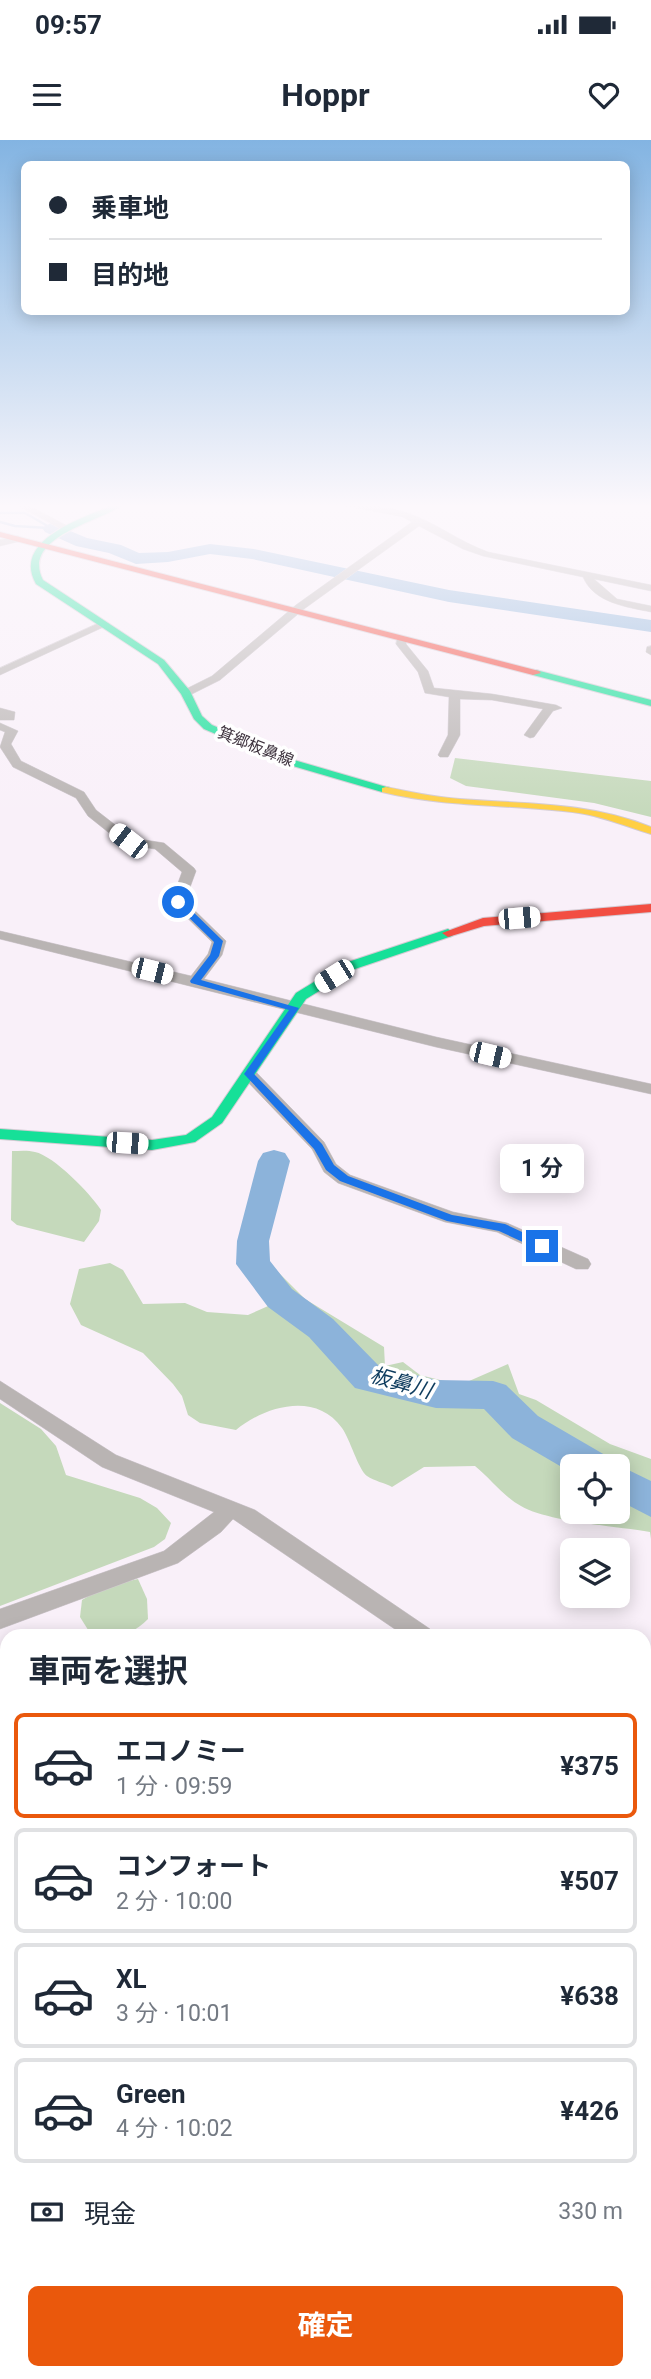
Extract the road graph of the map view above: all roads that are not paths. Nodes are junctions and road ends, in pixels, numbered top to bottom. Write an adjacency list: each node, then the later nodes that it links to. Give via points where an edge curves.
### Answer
1 (82, 609): 4 (main road, 箕郷板鼻線)
2 (289, 609): 3 (main road)
3 (295, 611): 5 (main road); 7 (street, via 216,678)
4 (105, 624): 6 (street); 7 (main road, 箕郷板鼻線, via 161,662)
5 (402, 639): 8 (street, via 401,644 423,671 430,692); 9 (main road)
6 (0, 672)
7 (186, 693): 15 (main road, 箕郷板鼻線, via 208,727 345,780 438,800 597,813 631,820)
8 (455, 695): 13 (street, via 553,708); 14 (street, via 454,735)
9 (649, 699)
10 (0, 711): 11 (street, via 11,714 10,718)
11 (0, 717)
12 (0, 726): 18 (street, via 12,732 5,744 17,764 80,795 92,813 128,841 159,846 189,871 178,902 219,941 215,956)
13 (530, 734)
14 (443, 755)
15 (651, 831)
16 (651, 908): 19 (main road, via 483,922 350,966 301,996)
17 (0, 935): 18 (street)
18 (195, 981): 19 (street)
19 (294, 1008): 20 (main road); 21 (street)
20 (249, 1074): 22 (main road, via 218,1119 200,1134 180,1142 152,1145); 23 (street, via 344,1179 451,1219 501,1227)
21 (651, 1089)
22 (0, 1134)
23 (582, 1264)
24 (0, 1389): 25 (street, via 109,1461)
25 (229, 1510): 26 (street, via 171,1557); 27 (street, via 259,1523)
26 (0, 1619)
27 (412, 1629)

